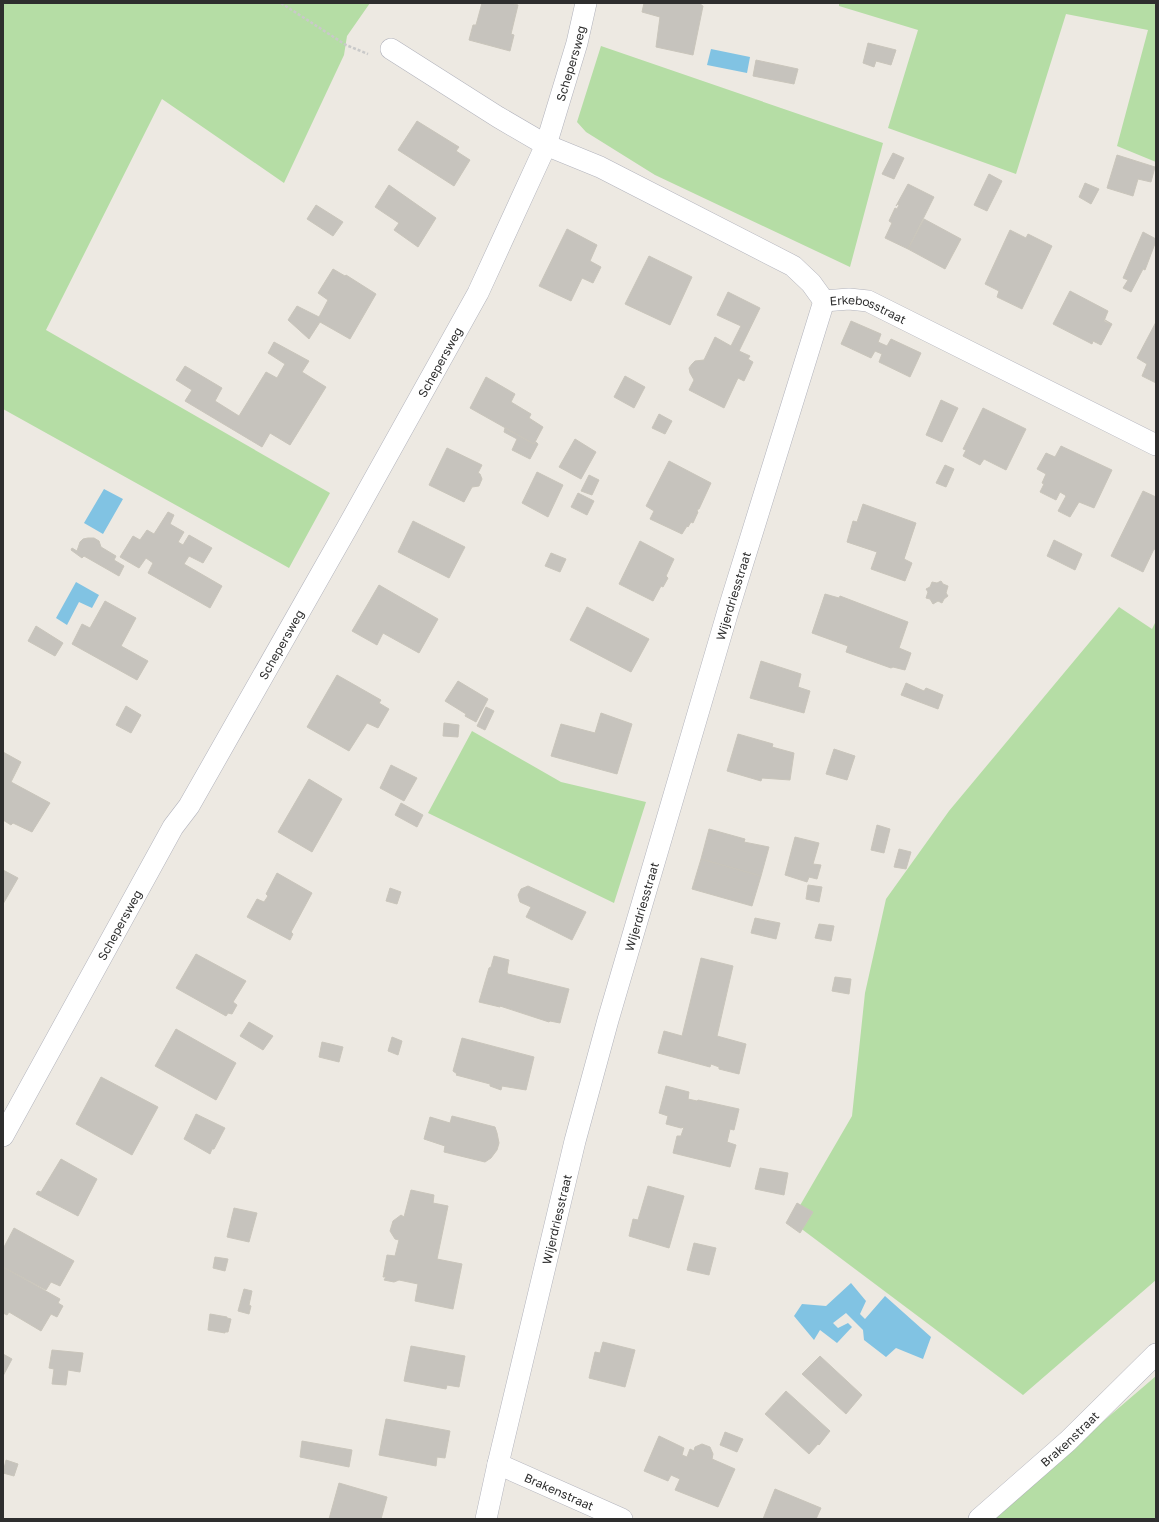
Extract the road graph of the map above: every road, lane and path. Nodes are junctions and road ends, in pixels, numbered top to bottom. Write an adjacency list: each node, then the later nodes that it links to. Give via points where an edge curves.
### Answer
1 (281, 3): 3 (path, via 346,45 375,56)
2 (586, 3): 4 (street, Schepersweg, via 577,43)
3 (391, 49): 4 (street)
4 (546, 145): 5 (street, Erkebosstraat, via 600,167 793,266 811,283); 7 (street, Schepersweg, via 478,293 189,806 173,827)
5 (824, 301): 6 (street, Erkebosstraat, via 868,301); 9 (street, Wijerdriesstraat, via 726,619 608,1020 575,1141)
6 (1156, 444)
7 (3, 1136)
8 (1156, 1354): 12 (street, Brakenstraat, via 1068,1441)
9 (498, 1464): 10 (street, Wijerdriesstraat); 11 (street, Brakenstraat)
10 (486, 1519)
11 (622, 1519)
12 (979, 1519)

